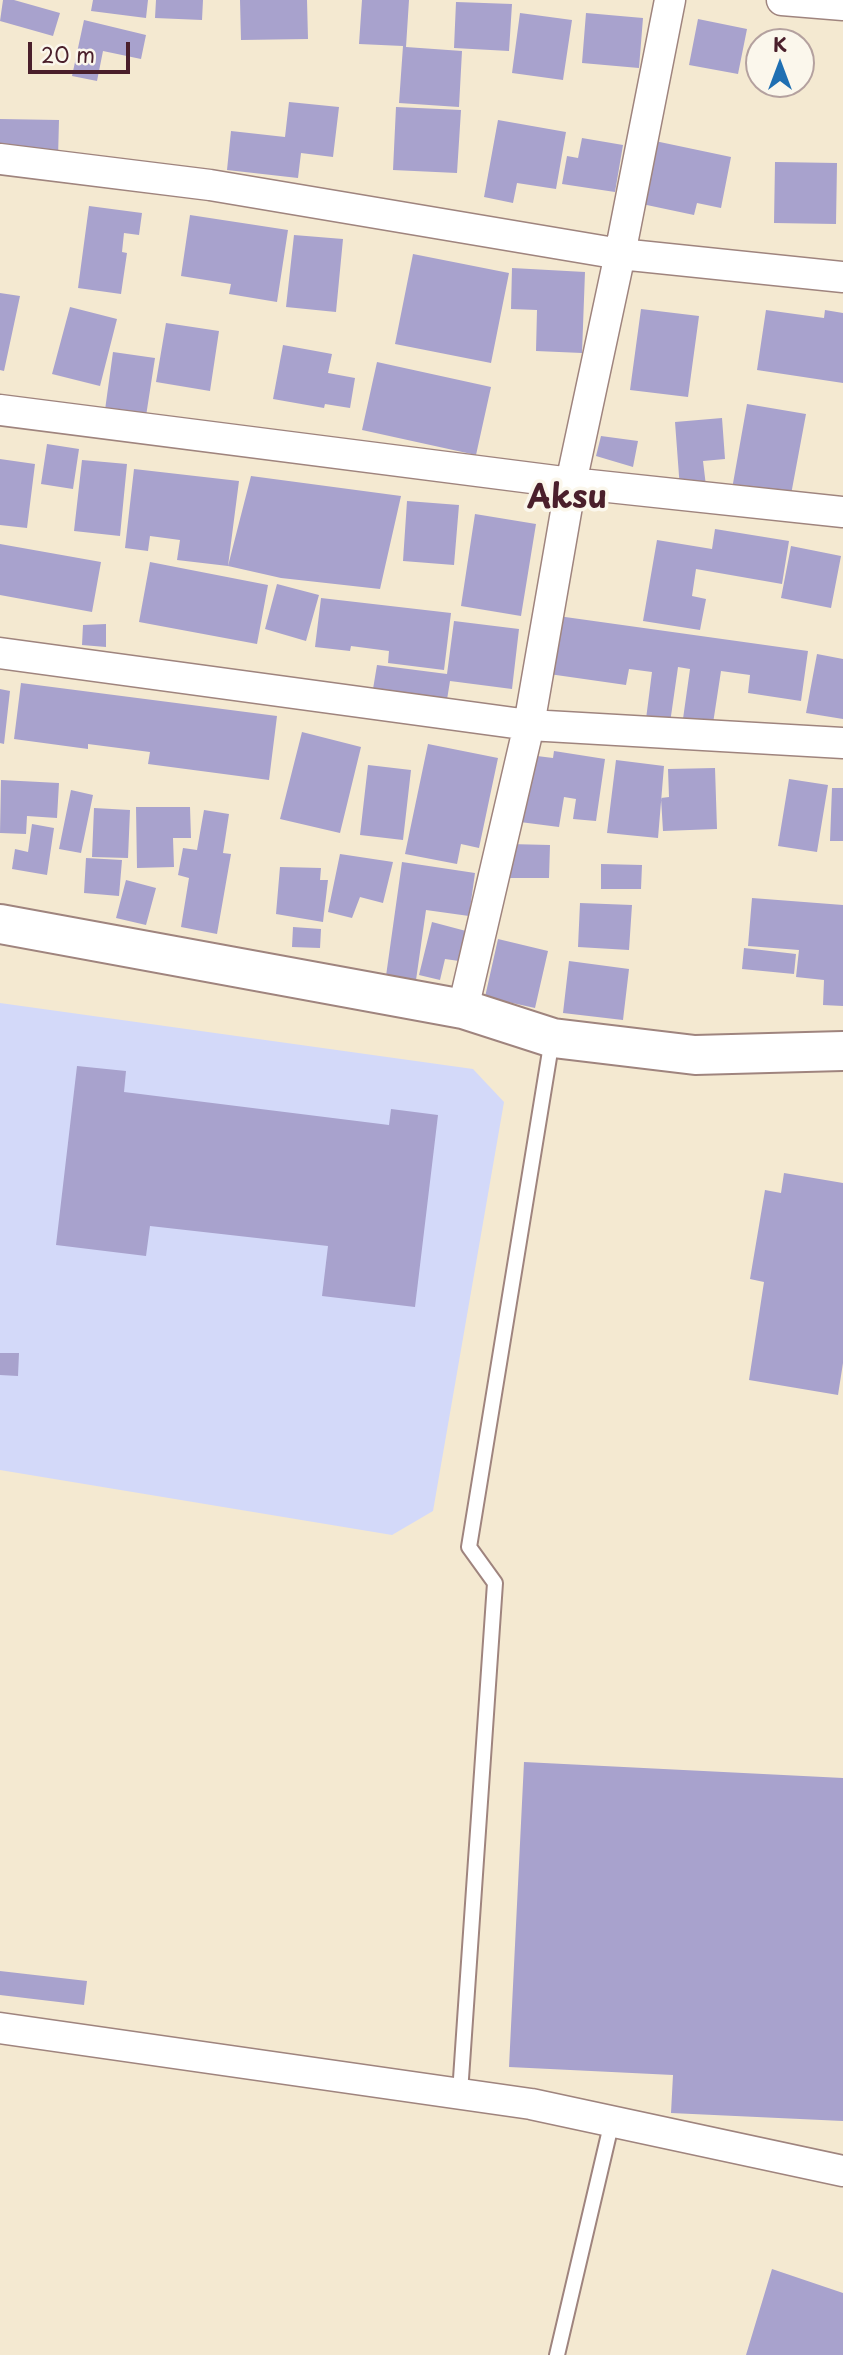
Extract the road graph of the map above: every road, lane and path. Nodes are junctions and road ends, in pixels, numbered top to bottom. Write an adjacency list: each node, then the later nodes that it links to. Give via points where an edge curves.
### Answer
1 (670, 0): 5 (street)
2 (782, 0): 3 (street)
3 (843, 5)
4 (0, 159): 5 (street, via 209,185)
5 (620, 254): 6 (street); 8 (street)
6 (843, 277)
7 (0, 410): 8 (street)
8 (571, 483): 9 (street); 11 (street)
9 (843, 512)
10 (0, 653): 11 (street)
11 (529, 725): 12 (street); 14 (street)
12 (843, 743)
13 (0, 924): 14 (street)
14 (463, 1009): 15 (street)
15 (553, 1038): 16 (street, via 695,1055); 18 (lane, via 469,1547 495,1583)
16 (843, 1051)
17 (0, 2028): 18 (street)
18 (460, 2094): 19 (street)
19 (612, 2121): 20 (street); 21 (lane)
20 (843, 2171)
21 (557, 2355)

